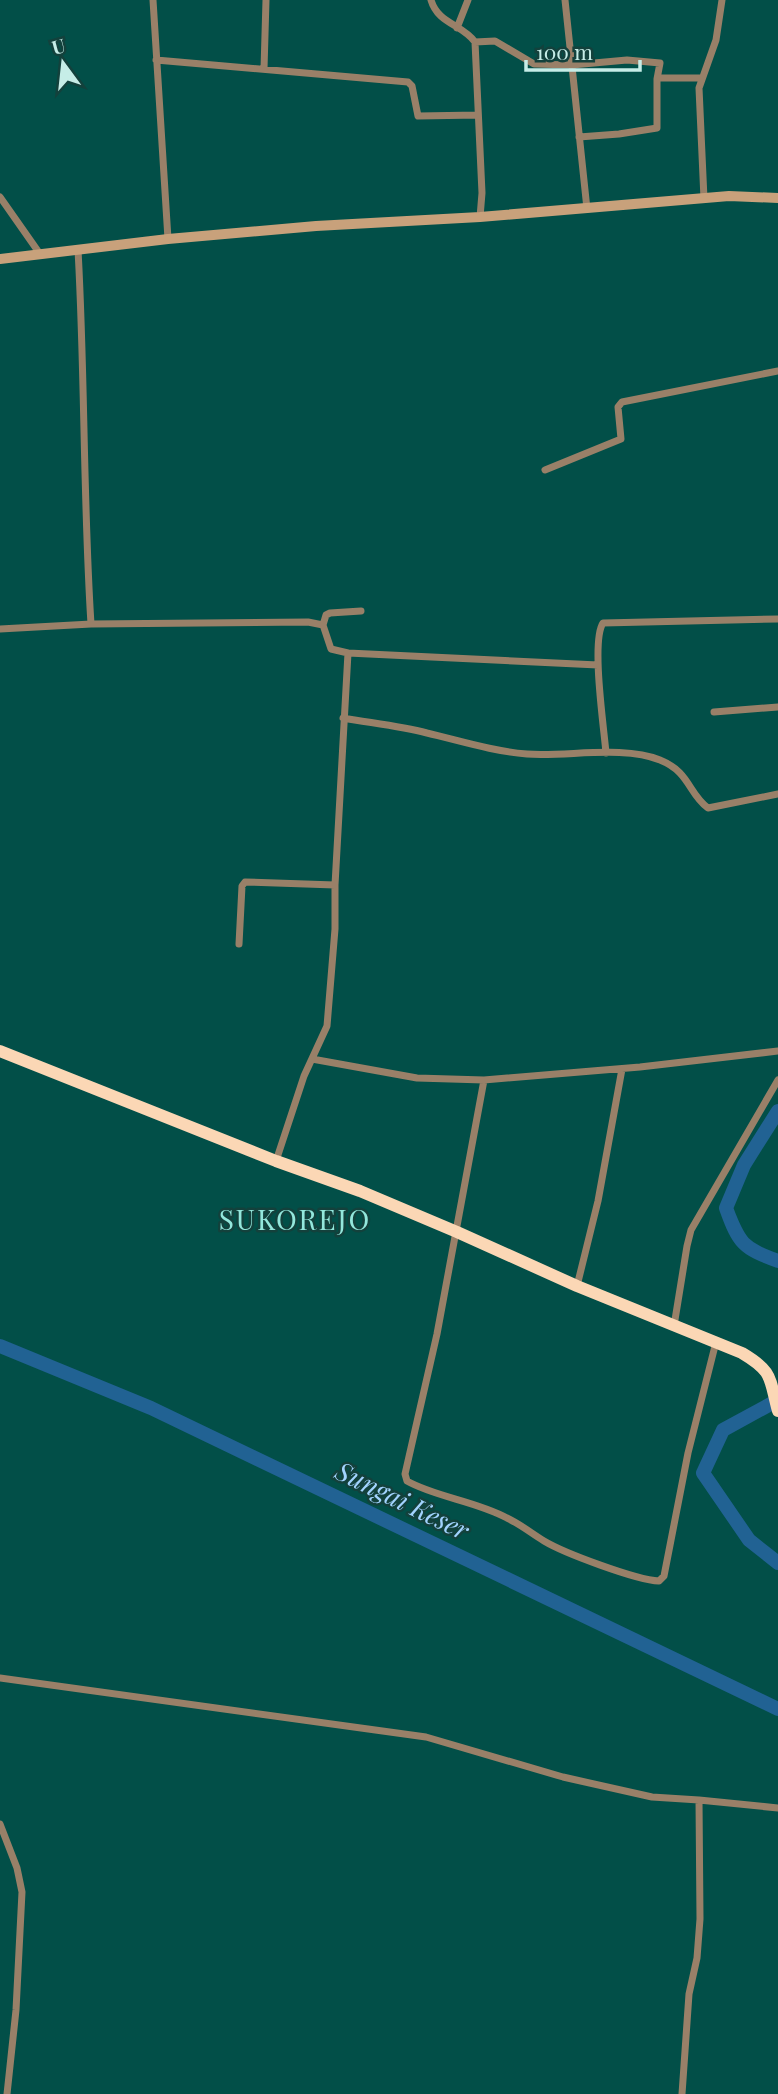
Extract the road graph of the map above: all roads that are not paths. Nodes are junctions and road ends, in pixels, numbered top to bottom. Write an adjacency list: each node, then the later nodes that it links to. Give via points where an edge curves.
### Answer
1 (153, 0): 9 (street)
2 (266, 0): 11 (street)
3 (431, 0): 7 (street, via 438,16)
4 (468, 0): 7 (street)
5 (565, 0): 10 (street)
6 (722, 0): 13 (street, via 716,40)
7 (457, 28): 8 (street)
8 (475, 42): 10 (street, via 495,41 534,64); 14 (street)
9 (156, 60): 11 (street); 21 (street)
10 (572, 65): 12 (street, via 658,62); 15 (street)
11 (264, 69): 14 (street, via 408,82 418,116)
12 (659, 78): 13 (street); 15 (street, via 660,128)
13 (702, 78): 18 (street, via 698,101)
14 (478, 116): 20 (street)
15 (579, 137): 19 (street)
16 (0, 197): 23 (street)
17 (778, 198): 18 (street)
18 (704, 199): 19 (street)
19 (587, 209): 20 (street)
20 (480, 217): 21 (street)
21 (168, 239): 22 (street)
22 (78, 250): 23 (street); 29 (street)
23 (40, 254): 24 (street)
24 (0, 259)
25 (778, 371): 26 (street, via 622,402 618,410 621,439)
26 (545, 470)
27 (360, 611): 30 (street, via 330,612)
28 (778, 619): 33 (street, via 607,622 599,630)
29 (92, 624): 30 (street); 31 (street)
30 (323, 625): 32 (street, via 331,649)
31 (0, 629)
32 (348, 653): 33 (street); 36 (street)
33 (598, 665): 37 (street)
34 (778, 707): 35 (street)
35 (714, 712)
36 (343, 718): 37 (street, via 506,751); 39 (street)
37 (606, 753): 38 (street, via 639,755 672,765 708,808)
38 (778, 794)
39 (335, 885): 40 (street, via 245,881); 43 (street, via 327,1026)
40 (239, 944)
41 (0, 1051): 47 (highway)
42 (778, 1051): 44 (street)
43 (312, 1059): 45 (street, via 417,1078); 47 (street)
44 (622, 1069): 45 (street); 49 (street)
45 (484, 1080): 48 (street)
46 (778, 1080): 50 (street, via 691,1230)
47 (276, 1161): 48 (highway)
48 (457, 1232): 49 (highway); 51 (street, via 404,1476 410,1483 508,1518 546,1542 643,1580 662,1578)
49 (577, 1286): 50 (highway)
50 (674, 1326): 51 (highway)
51 (716, 1342): 52 (highway, via 764,1367)
52 (778, 1411)
53 (0, 1678): 54 (street, via 426,1737 563,1777 652,1797)
54 (699, 1800): 55 (street); 58 (street, via 700,1919)
55 (778, 1808)
56 (0, 1824): 57 (street, via 18,1868 22,1892)
57 (7, 2094)
58 (682, 2094)

